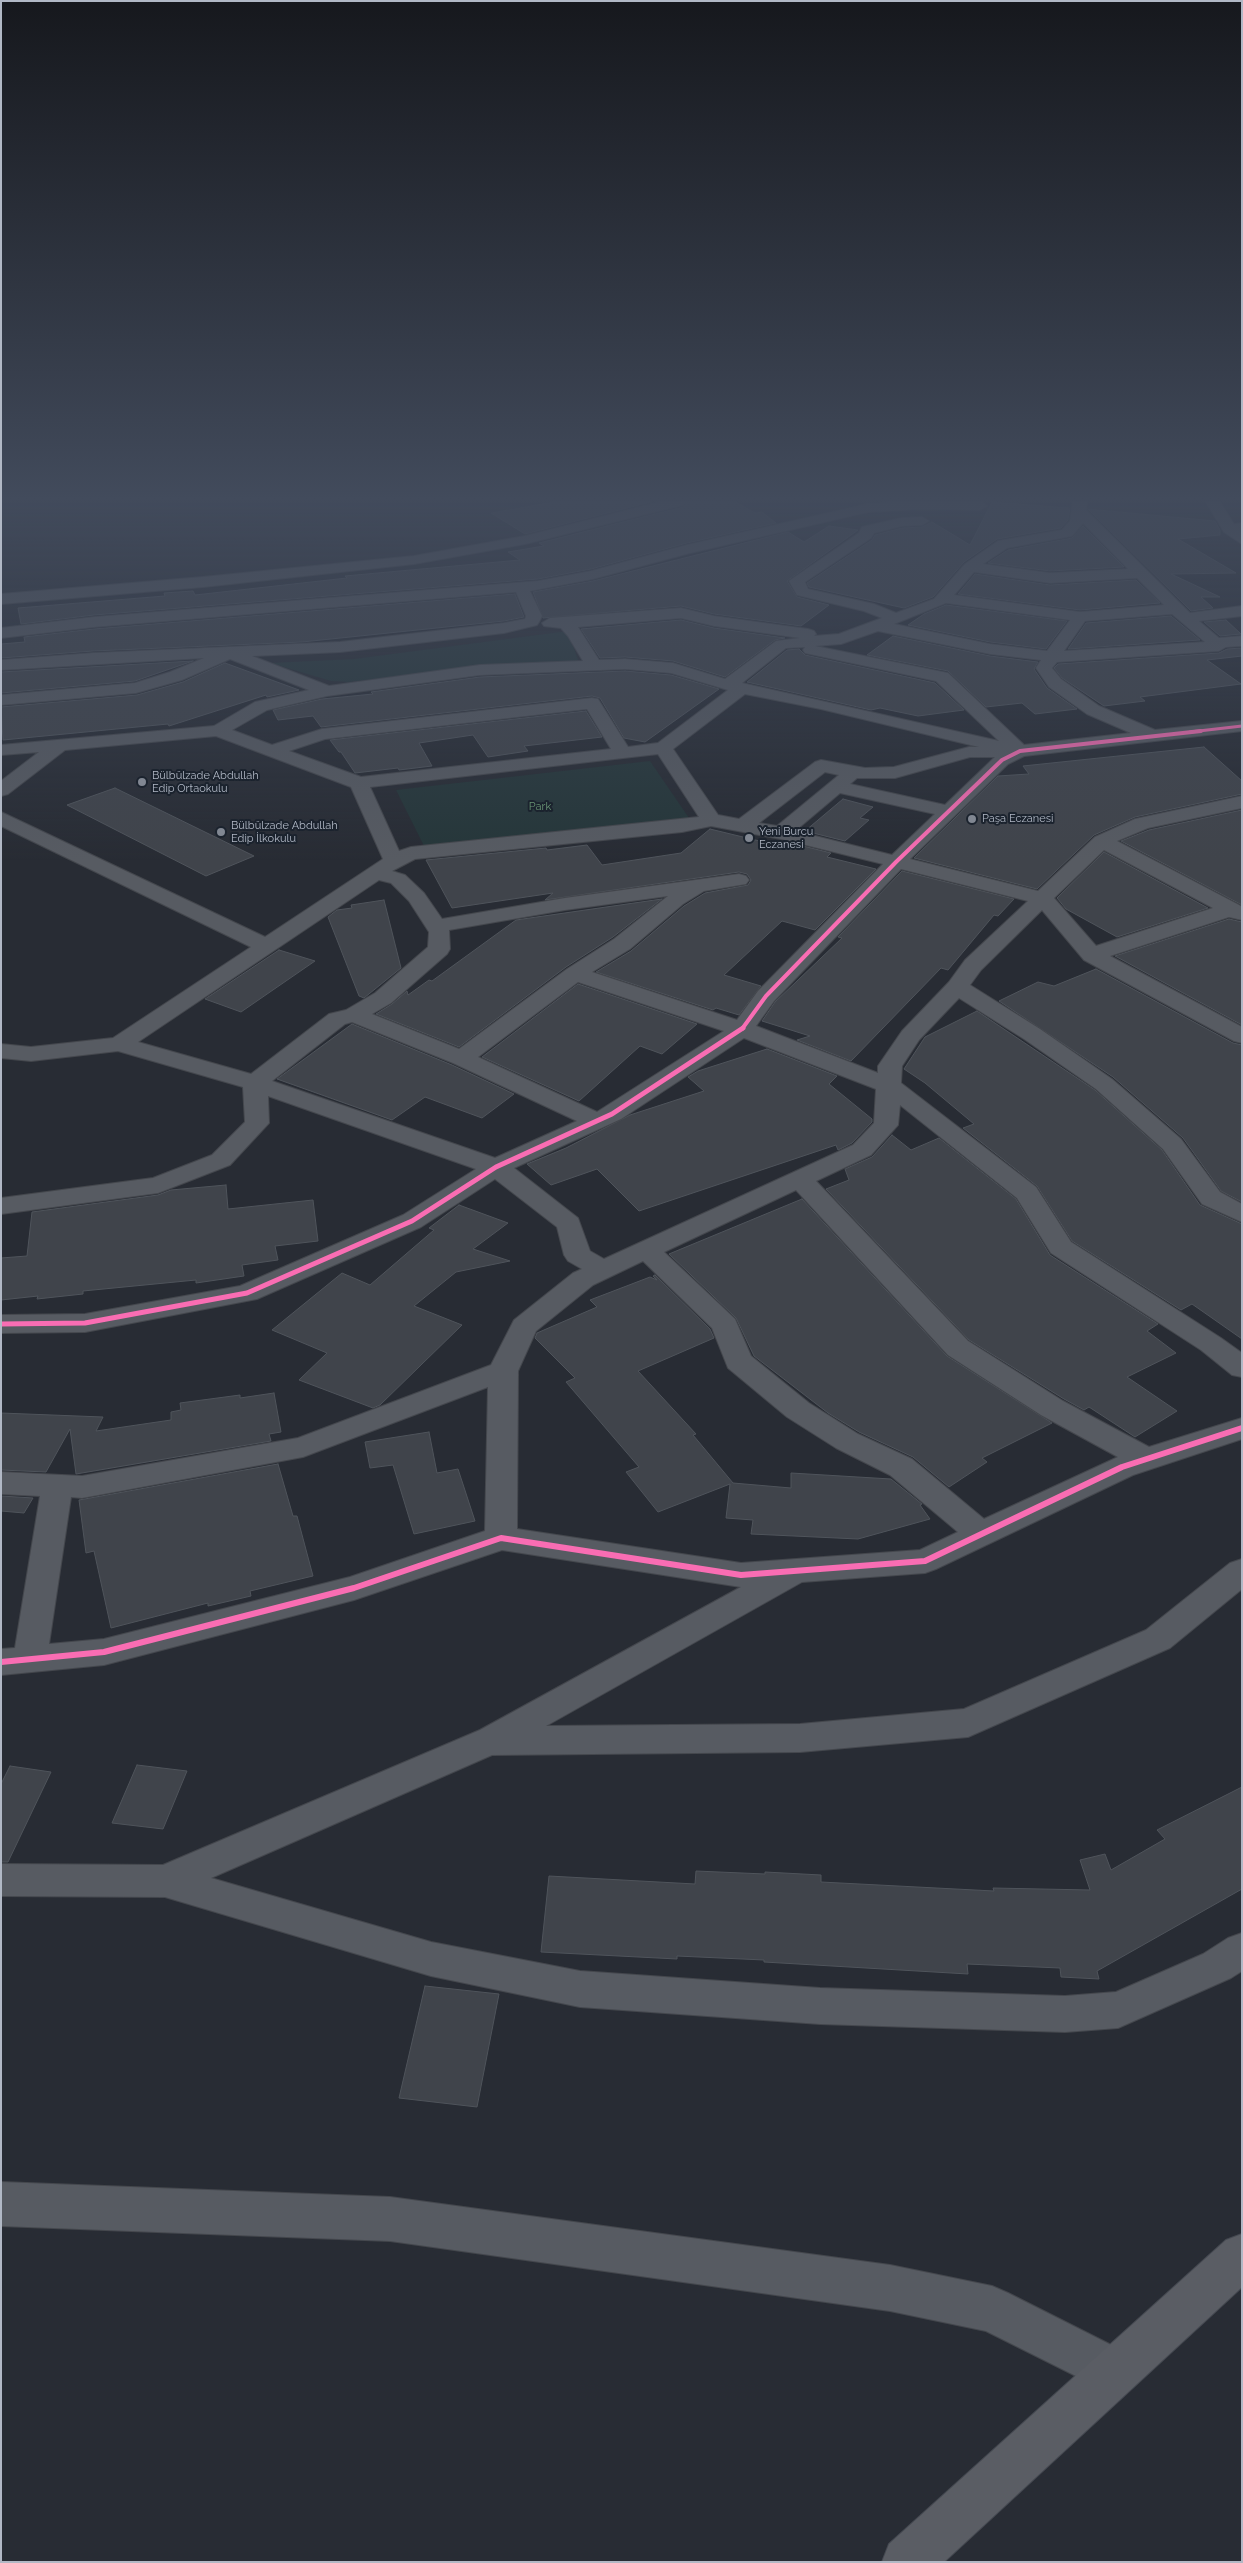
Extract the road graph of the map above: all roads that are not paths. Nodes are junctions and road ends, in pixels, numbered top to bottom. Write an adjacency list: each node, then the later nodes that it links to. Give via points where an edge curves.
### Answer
1 (99, 622): 10 (street)
2 (531, 622): 8 (street); 15 (street, via 340,647)
3 (588, 622): 8 (street)
4 (718, 622): 11 (street)
5 (890, 622): 9 (street)
6 (1077, 622): 16 (street)
7 (1191, 622): 13 (street)
8 (565, 624): 18 (street, via 575,633)
9 (878, 626): 11 (street); 16 (street, via 990,649)
10 (1, 633)
11 (841, 639): 14 (street)
12 (1242, 641): 13 (street)
13 (1216, 643): 16 (street, via 1220,646)
14 (782, 644): 19 (street); 29 (street, via 942,677)
15 (230, 653): 17 (street); 20 (street); 21 (street, via 176,676 136,688)
16 (1053, 657): 24 (street, via 1044,668 1055,683 1093,710)
17 (1, 665)
18 (594, 665): 19 (street, via 673,668); 20 (street, via 480,670)
19 (735, 687): 26 (street); 29 (street)
20 (327, 691): 23 (street, via 261,706)
21 (1, 700)
22 (1242, 726): 24 (street)
23 (218, 731): 25 (street); 28 (street)
24 (1153, 736): 29 (street)
25 (60, 745): 27 (street); 34 (street)
26 (663, 748): 30 (street); 38 (street)
27 (1, 750)
28 (272, 751): 30 (street, via 322,734 592,702); 32 (street)
29 (1020, 751): 31 (street, via 969,752 895,772); 36 (street, via 1002,760)
30 (623, 753): 32 (street)
31 (853, 772): 33 (street); 39 (street, via 821,766)
32 (359, 783): 43 (street)
33 (836, 786): 36 (street); 40 (street)
34 (1, 790)
35 (1242, 802): 41 (street, via 1142,823)
36 (948, 811): 42 (street)
37 (1, 818): 49 (street)
38 (711, 820): 39 (street); 43 (street, via 682,826 411,853)
39 (744, 825): 40 (street)
40 (781, 833): 42 (street)
41 (1102, 841): 46 (street); 47 (street)
42 (896, 862): 46 (street); 54 (street, via 766,996)
43 (385, 867): 48 (street, via 417,897); 49 (street)
44 (739, 880): 45 (street)
45 (698, 886): 48 (street); 51 (street, via 622,944)
46 (1043, 898): 50 (street); 52 (street, via 974,965)
47 (1237, 912): 50 (street)
48 (436, 926): 53 (street, via 440,932 439,949 383,998)
49 (266, 946): 56 (street)
50 (1092, 955): 55 (street)
51 (575, 974): 54 (street); 58 (street)
52 (957, 987): 60 (street, via 910,1036 890,1066); 65 (street, via 1104,1084 1172,1144 1211,1198)
53 (354, 1015): 58 (street); 59 (street, via 337,1020)
54 (742, 1029): 60 (street); 61 (street)
55 (1242, 1036)
56 (119, 1044): 57 (street, via 31,1054); 59 (street)
57 (1, 1051)
58 (461, 1058): 61 (street)
59 (255, 1083): 62 (street); 64 (street, via 257,1123 222,1160 158,1185)
60 (890, 1086): 63 (street, via 886,1125 862,1150); 69 (street, via 1027,1193 1061,1247 1211,1344)
61 (598, 1121): 62 (street)
62 (496, 1167): 67 (street, via 569,1224 578,1255); 68 (street, via 412,1221 247,1293 85,1323)
63 (800, 1179): 66 (street); 72 (street, via 958,1348 1052,1408)
64 (1, 1206)
65 (1242, 1214)
66 (647, 1250): 67 (street); 75 (street, via 725,1325 738,1361 798,1410 847,1441 901,1467)
67 (603, 1270): 70 (street, via 583,1279 524,1326)
68 (1, 1324)
69 (1242, 1368)
70 (503, 1371): 74 (street, via 303,1447 82,1487); 76 (street)
71 (1242, 1428): 72 (street)
72 (1146, 1459): 75 (street)
73 (1, 1483): 74 (street)
74 (57, 1485): 79 (street)
75 (981, 1534): 77 (street, via 925,1561)
76 (500, 1538): 77 (street, via 741,1575); 79 (street, via 335,1593 104,1652)
77 (797, 1571): 80 (street)
78 (1242, 1571): 80 (street, via 1158,1639 968,1724 800,1738)
79 (16, 1661)
80 (489, 1741): 82 (street)
81 (1, 1880): 82 (street)
82 (166, 1880): 83 (street, via 431,1959 580,1989 820,2006 1065,2014 1118,2010 1217,1966)
83 (1242, 1950)
84 (1, 2204): 86 (street, via 390,2219 890,2288 992,2309)
85 (1242, 2256): 86 (main road)
86 (1114, 2372): 87 (main road)
87 (906, 2562)

